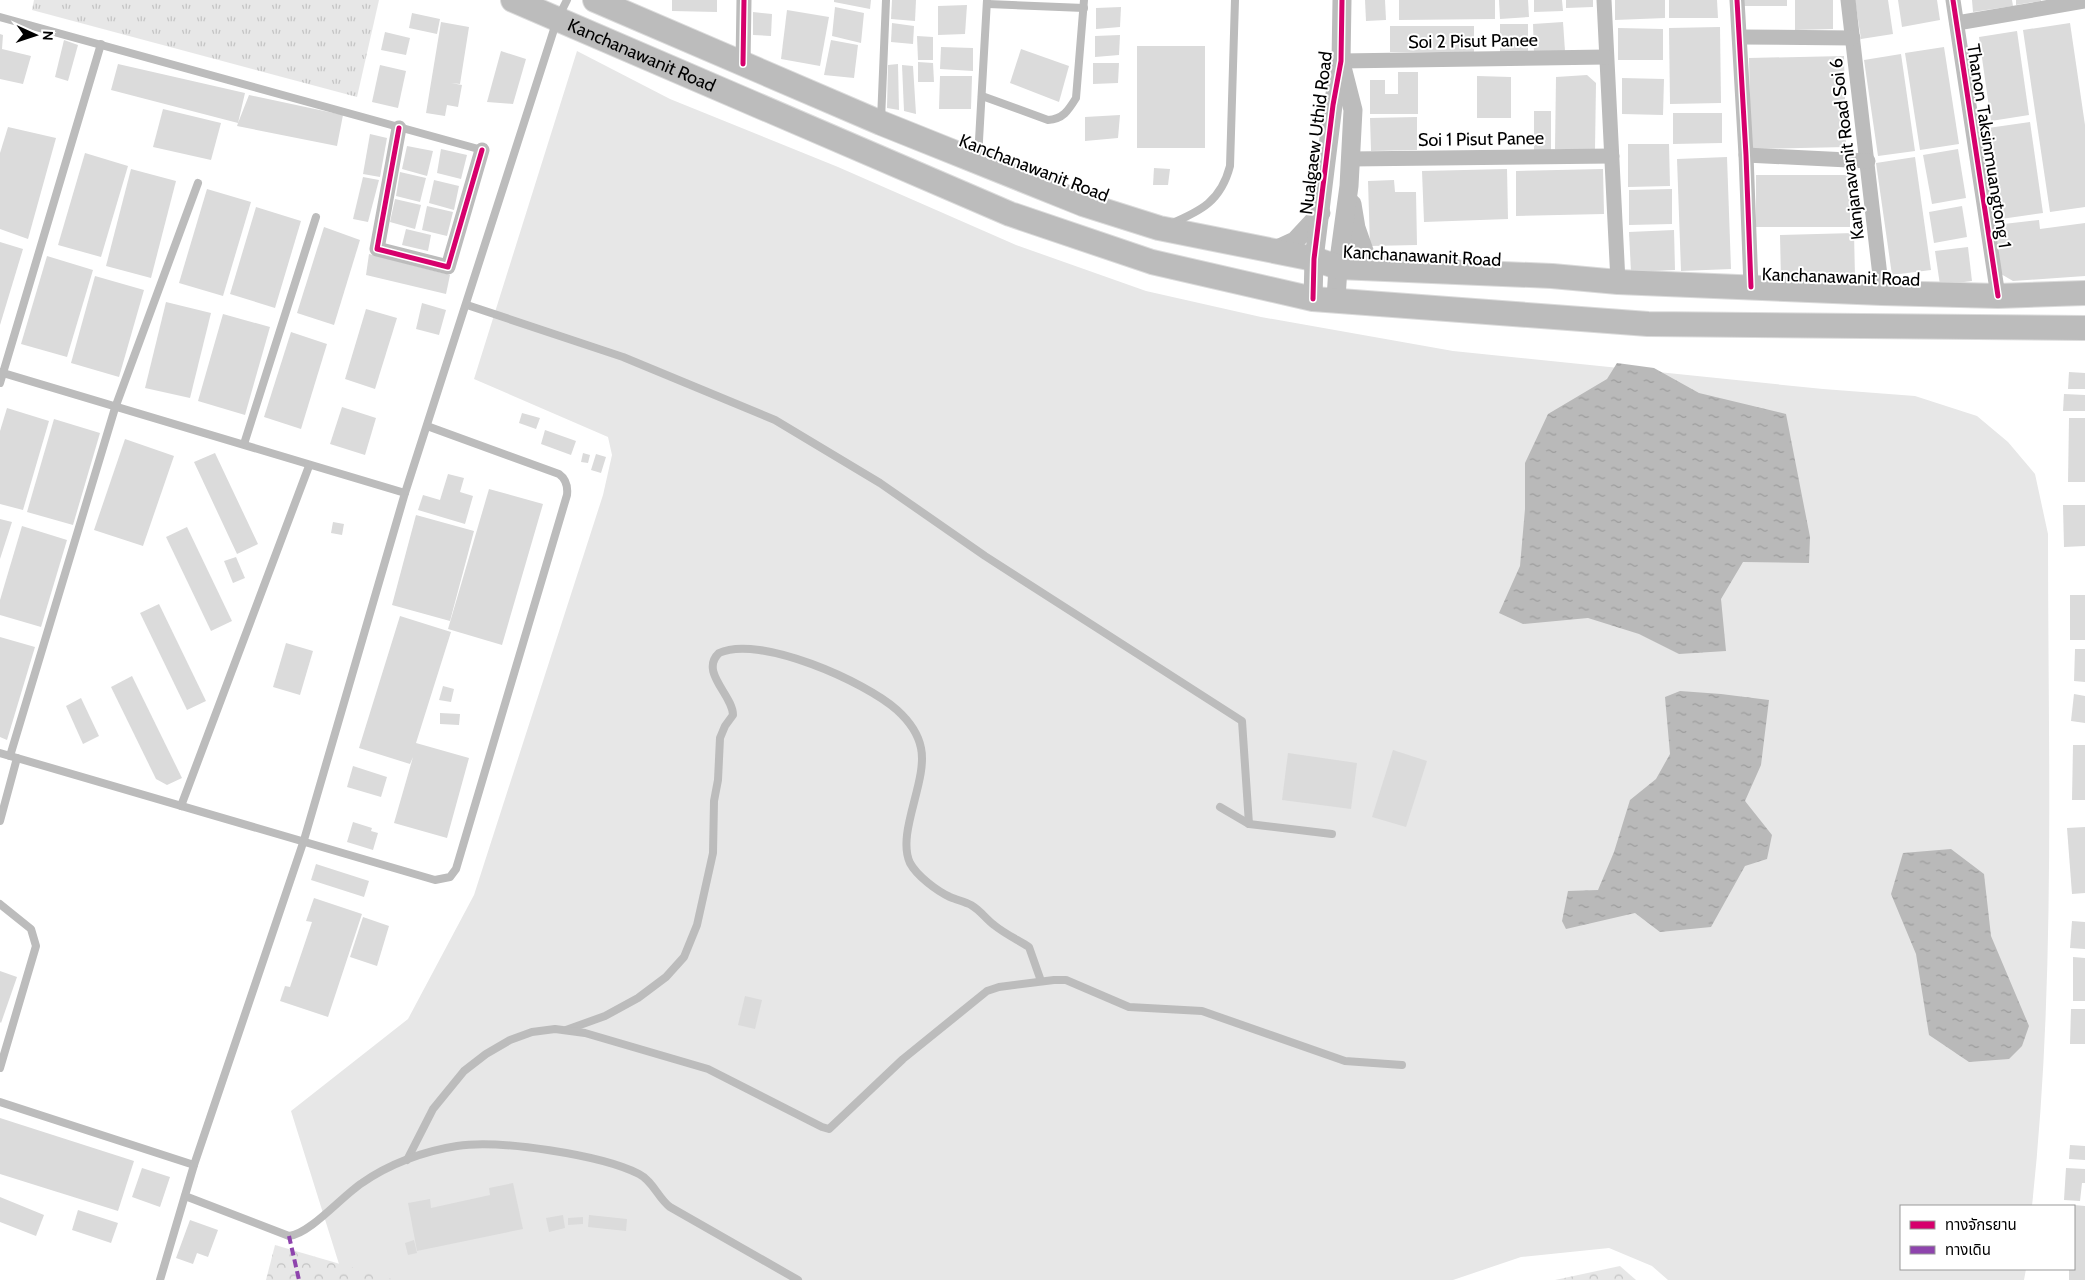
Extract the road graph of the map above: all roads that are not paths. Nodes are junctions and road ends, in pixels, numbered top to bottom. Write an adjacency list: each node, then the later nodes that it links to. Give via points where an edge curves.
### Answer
1 (513, 0): 14 (main road, Kanchanawanit Road)
2 (595, 0): 22 (main road, Kanchanawanit Road)
3 (744, 0): 22 (street)
4 (886, 0): 24 (lane)
5 (1235, 0): 36 (lane, via 1230,166 1226,181 1217,195 1194,214)
6 (1342, 0): 21 (street, Nualgaew Uthid Road)
7 (1604, 0): 20 (street)
8 (1737, 0): 17 (street)
9 (1848, 0): 18 (street, Kanjanavanit Road Soi 6)
10 (1953, 0): 16 (street, Thanon Taksinmuangtong 1)
11 (2085, 1): 16 (street)
12 (987, 2): 13 (lane); 23 (lane)
13 (1084, 4): 23 (lane, via 1076,98 1068,112 1059,119 1048,120)
14 (562, 10): 46 (main road, Kanchanawanit Road, via 1010,214 1152,262); 48 (lane)
15 (0, 16): 19 (lane)
16 (1956, 22): 45 (street, Thanon Taksinmuangtong 1)
17 (1740, 37): 18 (street); 27 (street)
18 (1853, 38): 30 (street, Kanjanavanit Road Soi 6)
19 (102, 44): 25 (lane); 50 (lane)
20 (1606, 58): 21 (street, Soi 2 Pisut Panee); 28 (street)
21 (1341, 61): 29 (street, Nualgaew Uthid Road, via 1353,110); 34 (street, Nualgaew Uthid Road)
22 (743, 64): 24 (main road, Kanchanawanit Road)
23 (982, 96): 31 (lane)
24 (881, 123): 31 (main road, Kanchanawanit Road)
25 (399, 128): 26 (lane); 26 (street, via 377,249 448,268)
26 (482, 150)
27 (1746, 155): 30 (street); 42 (street)
28 (1612, 156): 29 (street, Soi 1 Pisut Panee); 41 (street)
29 (1350, 159): 33 (street, Nualgaew Uthid Road)
30 (1868, 161): 43 (street, Kanjanavanit Road Soi 6)
31 (978, 162): 36 (main road, Kanchanawanit Road, via 1083,204)
32 (198, 183): 52 (lane)
33 (1349, 186): 39 (street, Nualgaew Uthid Road); 40 (street, via 1356,228)
34 (1321, 213): 37 (street, via 1295,241); 38 (street, Nualgaew Uthid Road)
35 (316, 218): 54 (lane)
36 (1159, 228): 37 (main road, Kanchanawanit Road)
37 (1273, 251): 38 (main road, Kanchanawanit Road)
38 (1314, 259): 39 (main road, Kanchanawanit Road); 46 (street, Nualgaew Uthid Road)
39 (1338, 267): 40 (main road, Kanchanawanit Road); 47 (street, Nualgaew Uthid Road)
40 (1370, 268): 41 (main road, Kanchanawanit Road)
41 (1618, 282): 42 (main road, Kanchanawanit Road)
42 (1750, 287): 43 (main road, Kanchanawanit Road)
43 (1882, 293): 45 (main road, Kanchanawanit Road)
44 (2085, 294): 45 (main road, Kanchanawanit Road)
45 (1998, 296)
46 (1313, 299): 47 (main road, Kanchanawanit Road)
47 (1336, 299): 49 (main road, Kanchanawanit Road, via 1648,324)
48 (467, 305): 53 (lane); 62 (lane, via 623,357 774,420 880,483 985,556 1242,721)
49 (2085, 328)
50 (1, 373): 51 (lane); 52 (lane)
51 (0, 383)
52 (115, 408): 54 (lane); 58 (lane)
53 (427, 426): 56 (lane); 64 (lane, via 559,474 568,486 459,859 450,877 435,880)
54 (244, 444): 55 (lane)
55 (308, 466): 56 (lane); 59 (lane)
56 (405, 493): 64 (lane)
57 (0, 753): 58 (lane)
58 (14, 757): 59 (lane); 61 (lane)
59 (182, 806): 64 (lane)
60 (1220, 807): 62 (lane)
61 (0, 821)
62 (1248, 824): 63 (lane)
63 (1332, 834)
64 (304, 840): 72 (lane)
65 (0, 904): 69 (lane, via 31,929 36,946)
66 (1041, 981): 67 (lane, via 987,991 902,1059 830,1129 708,1069 585,1033); 67 (lane, via 1030,947 996,927 972,906 948,896 923,878 910,863 908,836 922,755 916,732 898,711 863,688 810,664 764,650 735,649 719,653 713,666 733,715 720,738 713,852 689,948 673,972 638,998 600,1018); 68 (lane, via 1066,980 1129,1007 1202,1011 1345,1060)
67 (564, 1030): 71 (lane, via 517,1037 476,1062 454,1082 433,1109)
68 (1402, 1066)
69 (0, 1068)
70 (0, 1102): 72 (lane)
71 (407, 1160): 73 (lane, via 361,1183 302,1233 293,1236); 75 (lane, via 450,1147 480,1144 556,1152 615,1166 644,1177 670,1207)
72 (194, 1165): 73 (lane)
73 (185, 1196): 74 (lane)
74 (160, 1280)
75 (798, 1280)

